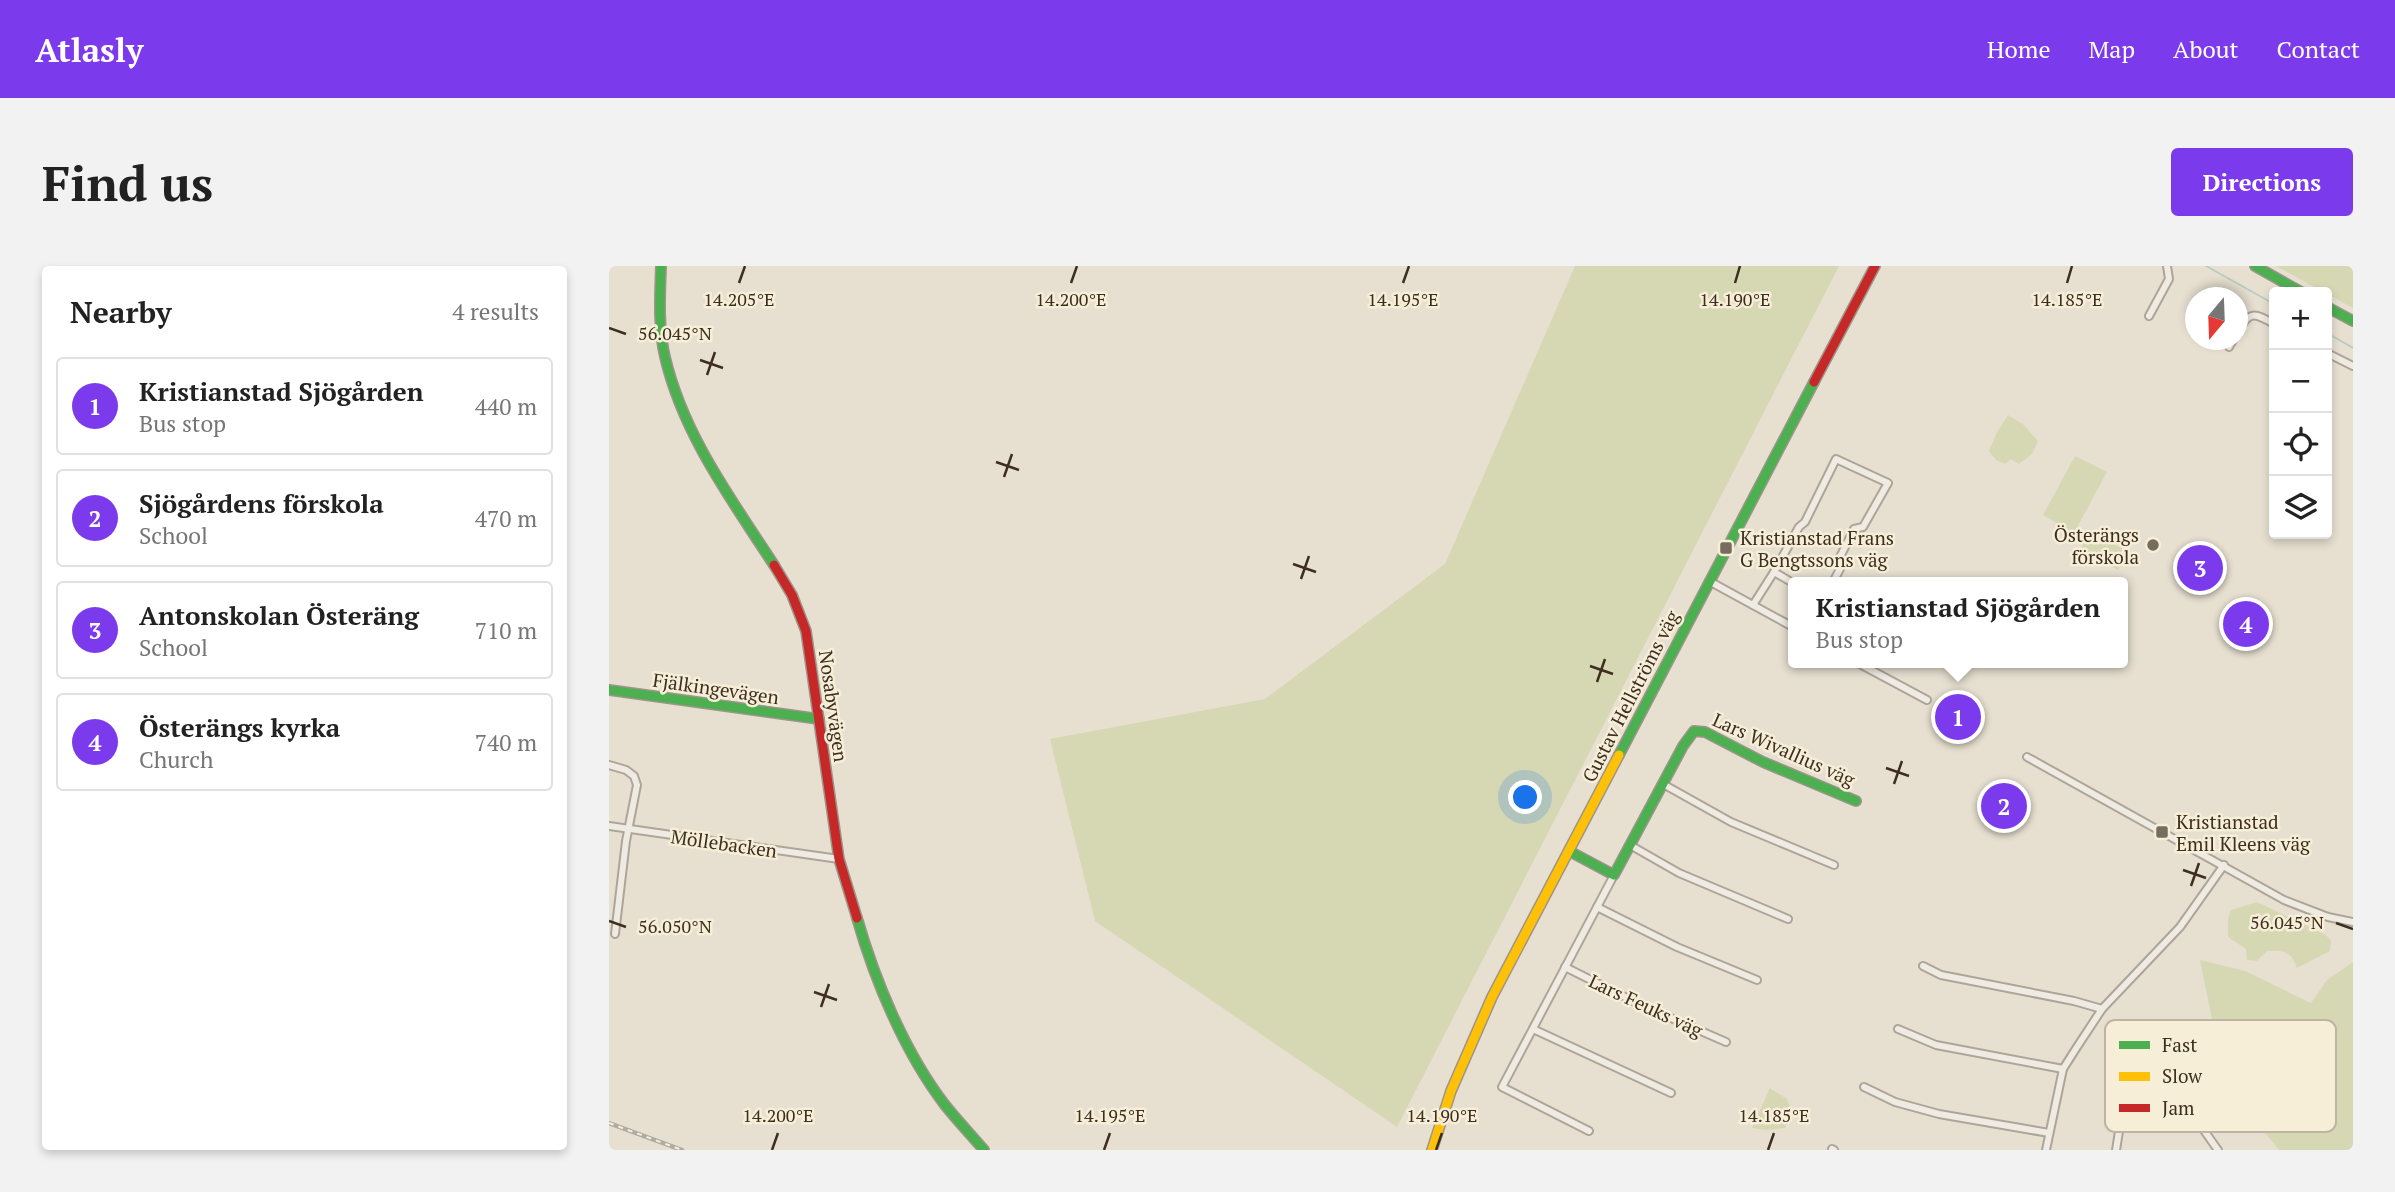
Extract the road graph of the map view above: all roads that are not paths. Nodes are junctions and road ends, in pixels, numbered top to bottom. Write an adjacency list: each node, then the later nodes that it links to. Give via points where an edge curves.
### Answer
1 (661, 266): 22 (street, Nosabyvägen, via 662,341 680,411 709,468 792,595 806,631)
2 (1875, 266): 16 (street, Gustav Hellströms väg)
3 (2167, 266): 7 (street, via 2169,278)
4 (2255, 266): 5 (street)
5 (2292, 287)
6 (2332, 310): 10 (street)
7 (2149, 316)
8 (2248, 316): 9 (street)
9 (2269, 321)
10 (2353, 321)
11 (2332, 356): 12 (street)
12 (2353, 366)
13 (1774, 572): 14 (street, via 1836,459 1888,483 1863,527 1854,529); 15 (street); 17 (street)
14 (1836, 577)
15 (1788, 580)
16 (1709, 582): 17 (street); 30 (street, Gustav Hellströms väg)
17 (1753, 605): 18 (street)
18 (1788, 624)
19 (1867, 668): 21 (street)
20 (609, 690): 22 (street, Fjälkingevägen)
21 (1927, 700)
22 (819, 719): 31 (street, Nosabyvägen)
23 (2028, 757): 33 (street)
24 (609, 765): 28 (street, via 626,770 637,785)
25 (1663, 784): 26 (street, Lars Wivallius väg, via 1691,733 1699,730); 29 (street, Lars Wivallius väg); 32 (street, via 1731,822)
26 (1856, 800)
27 (609, 826): 28 (street, Möllebacken)
28 (630, 829): 31 (street, Möllebacken); 38 (street)
29 (1630, 845): 34 (street, Lars Wivallius väg); 36 (street, via 1679,873)
30 (1569, 851): 34 (street); 54 (street, Gustav Hellströms väg, via 1478,1027)
31 (839, 859): 53 (street, Nosabyvägen, via 862,936 912,1054 944,1104)
32 (1834, 865)
33 (2224, 865): 37 (street, via 2284,900); 42 (street, via 2180,927)
34 (1614, 875): 35 (street, Lars Wivallius väg)
35 (1597, 907): 40 (street, Lars Wivallius väg); 41 (street)
36 (1788, 919)
37 (2353, 922)
38 (615, 934)
39 (1923, 966): 42 (street, via 1941,975)
40 (1565, 967): 43 (street, Lars Wivallius väg); 45 (street, Lars Feuks väg)
41 (1757, 980)
42 (2102, 1009): 46 (street)
43 (1533, 1029): 48 (street); 49 (street, Lars Wivallius väg, via 1502,1087)
44 (1898, 1029): 46 (street, via 1936,1045)
45 (1726, 1042)
46 (2063, 1069): 52 (street)
47 (1864, 1087): 52 (street, via 1895,1102 1939,1114)
48 (1671, 1093)
49 (1589, 1131)
50 (2120, 1132): 56 (street)
51 (2204, 1132): 57 (street)
52 (2049, 1133): 55 (street)
53 (984, 1150)
54 (1432, 1150)
55 (2046, 1150)
56 (2116, 1150)
57 (2218, 1150)

